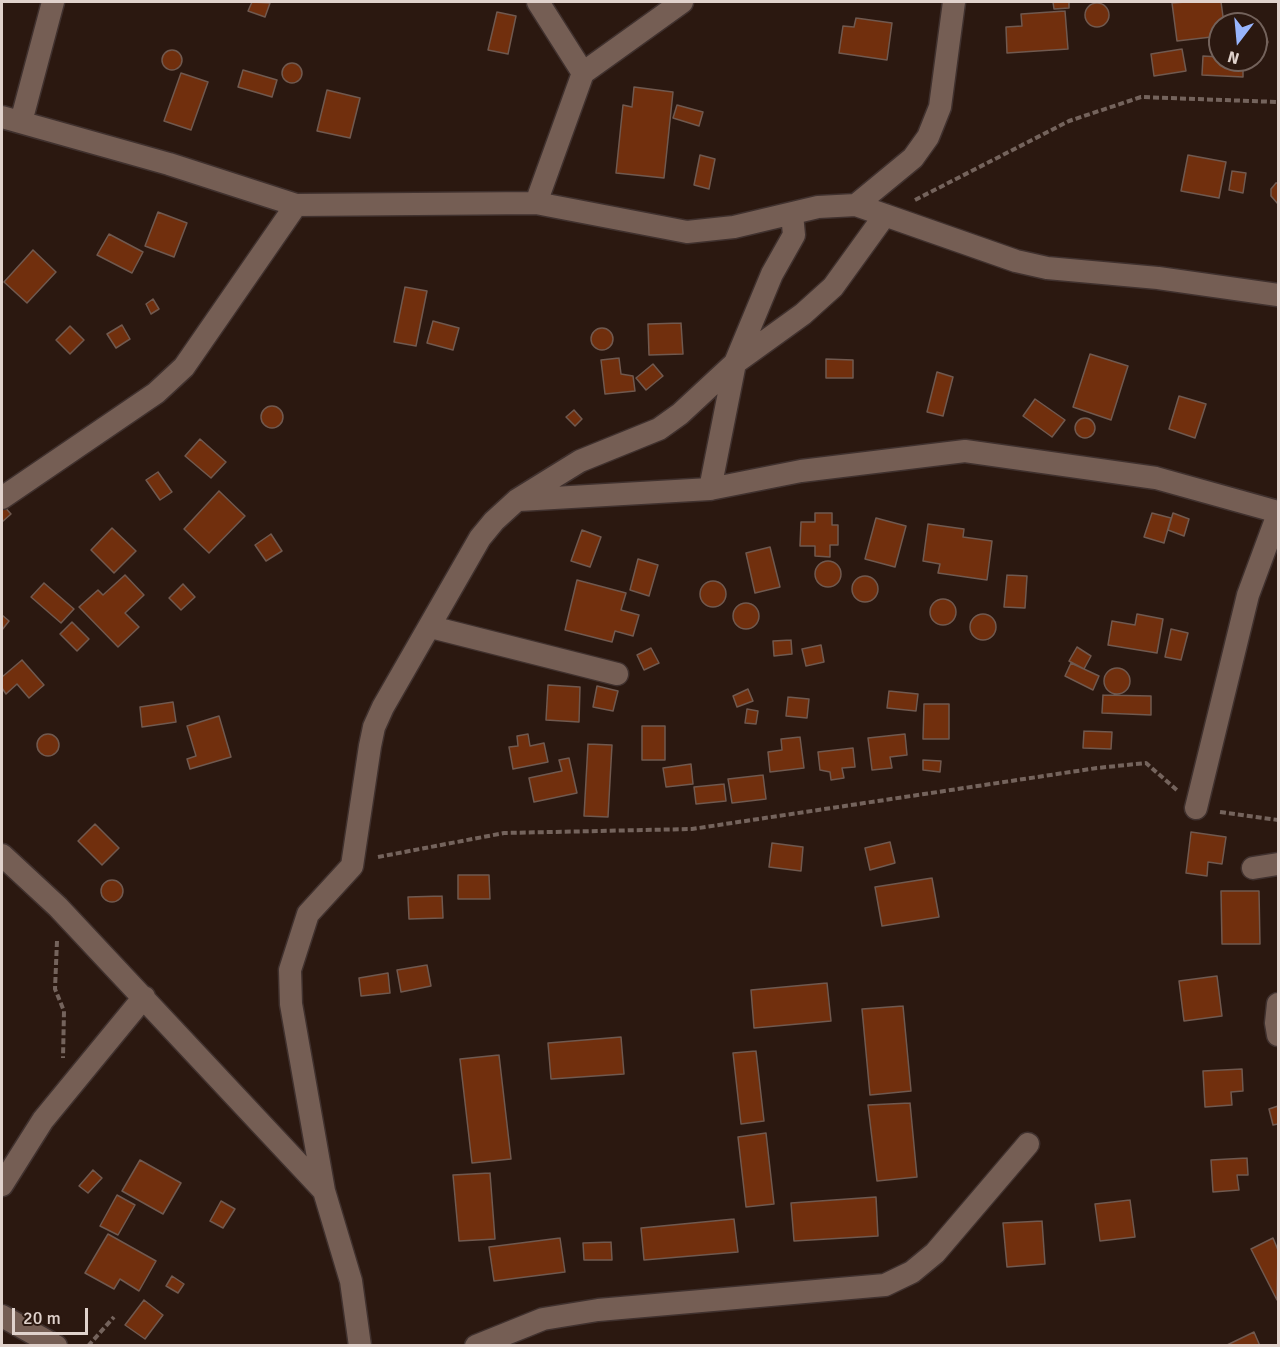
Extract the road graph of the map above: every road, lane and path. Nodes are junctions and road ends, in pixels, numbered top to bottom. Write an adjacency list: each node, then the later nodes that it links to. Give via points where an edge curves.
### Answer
1 (53, 2): 7 (street)
2 (538, 2): 5 (street)
3 (682, 2): 5 (street)
4 (954, 2): 10 (street, via 940,106 928,137 912,158)
5 (583, 73): 8 (street)
6 (1278, 102): 12 (path, via 1141,97 1069,121)
7 (11, 120): 9 (street)
8 (536, 203): 9 (street); 11 (street, via 687,232 711,231)
9 (296, 205): 16 (street, via 184,367 156,393)
10 (856, 205): 11 (street, via 818,207); 12 (street)
11 (792, 214): 14 (street, via 794,235 772,274)
12 (885, 215): 13 (street, via 1047,268); 14 (street, via 833,287)
13 (1278, 295)
14 (735, 363): 15 (street); 17 (street, via 659,429 580,461)
15 (710, 489): 17 (street); 18 (street, via 801,471 965,451 1156,478)
16 (2, 498)
17 (517, 500): 19 (street, via 480,538)
18 (1278, 513): 21 (street, via 1248,595)
19 (431, 627): 20 (street); 25 (street, via 374,727)
20 (617, 674)
21 (1196, 808): 22 (path); 25 (path, via 1146,763 693,829 504,833 387,853)
22 (1278, 820)
23 (2, 855): 27 (street)
24 (1278, 864): 26 (street)
25 (352, 866): 34 (street, via 309,914 290,970 291,1004)
26 (1253, 868)
27 (58, 907): 28 (street); 31 (path, via 55,989 64,1011)
28 (144, 997): 31 (street); 34 (street)
29 (1278, 1004): 30 (street)
30 (1278, 1035)
31 (61, 1097): 33 (street)
32 (1028, 1144): 40 (street, via 935,1253 912,1272 885,1285 598,1310 543,1319)
33 (2, 1185)
34 (324, 1191): 39 (street, via 351,1281)
35 (2, 1316): 37 (street)
36 (114, 1317): 38 (path)
37 (56, 1346)
38 (88, 1346)
39 (360, 1346)
40 (476, 1346)

